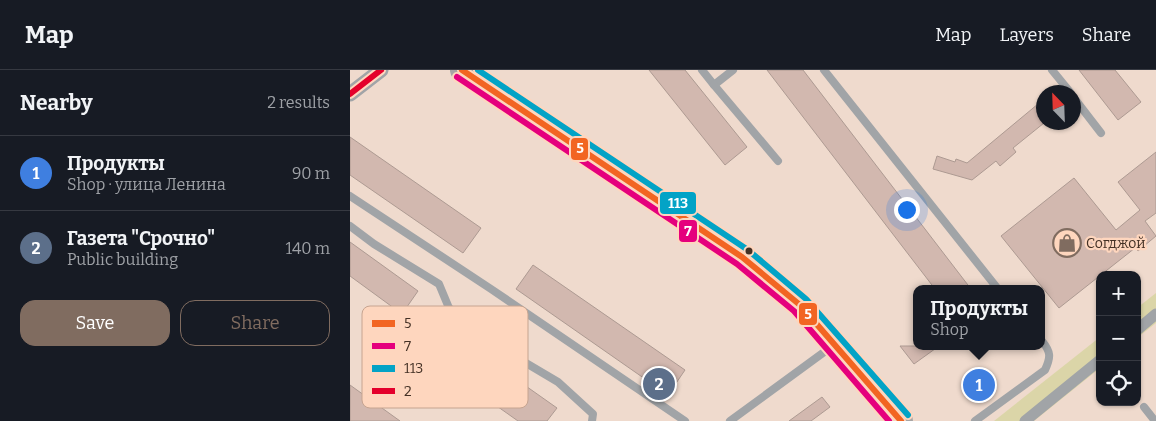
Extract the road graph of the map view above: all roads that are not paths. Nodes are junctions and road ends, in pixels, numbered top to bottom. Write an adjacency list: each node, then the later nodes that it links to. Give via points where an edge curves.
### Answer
1 (381, 70): 9 (street)
2 (462, 70): 21 (main road, via 742,257 800,306)
3 (702, 70): 8 (lane)
4 (733, 70): 8 (lane)
5 (824, 70): 15 (lane)
6 (1052, 70): 7 (lane)
7 (1064, 85)
8 (714, 86): 12 (lane)
9 (350, 94)
10 (1081, 107): 11 (lane)
11 (1101, 132)
12 (778, 162)
13 (350, 196): 17 (lane)
14 (350, 226): 16 (lane, via 439,284)
15 (995, 285)
16 (448, 306)
17 (516, 306)
18 (528, 314): 27 (lane)
19 (1156, 314): 20 (street)
20 (1141, 327)
21 (834, 344): 28 (lane); 29 (main road)
22 (1045, 346): 30 (lane, via 1050,360 1045,370)
23 (1099, 361): 31 (street)
24 (528, 364): 26 (lane, via 558,382 594,414)
25 (1144, 407): 32 (lane)
26 (592, 421)
27 (685, 421)
28 (730, 421)
29 (901, 421)
30 (975, 421)
31 (1025, 421)
32 (1155, 421)

